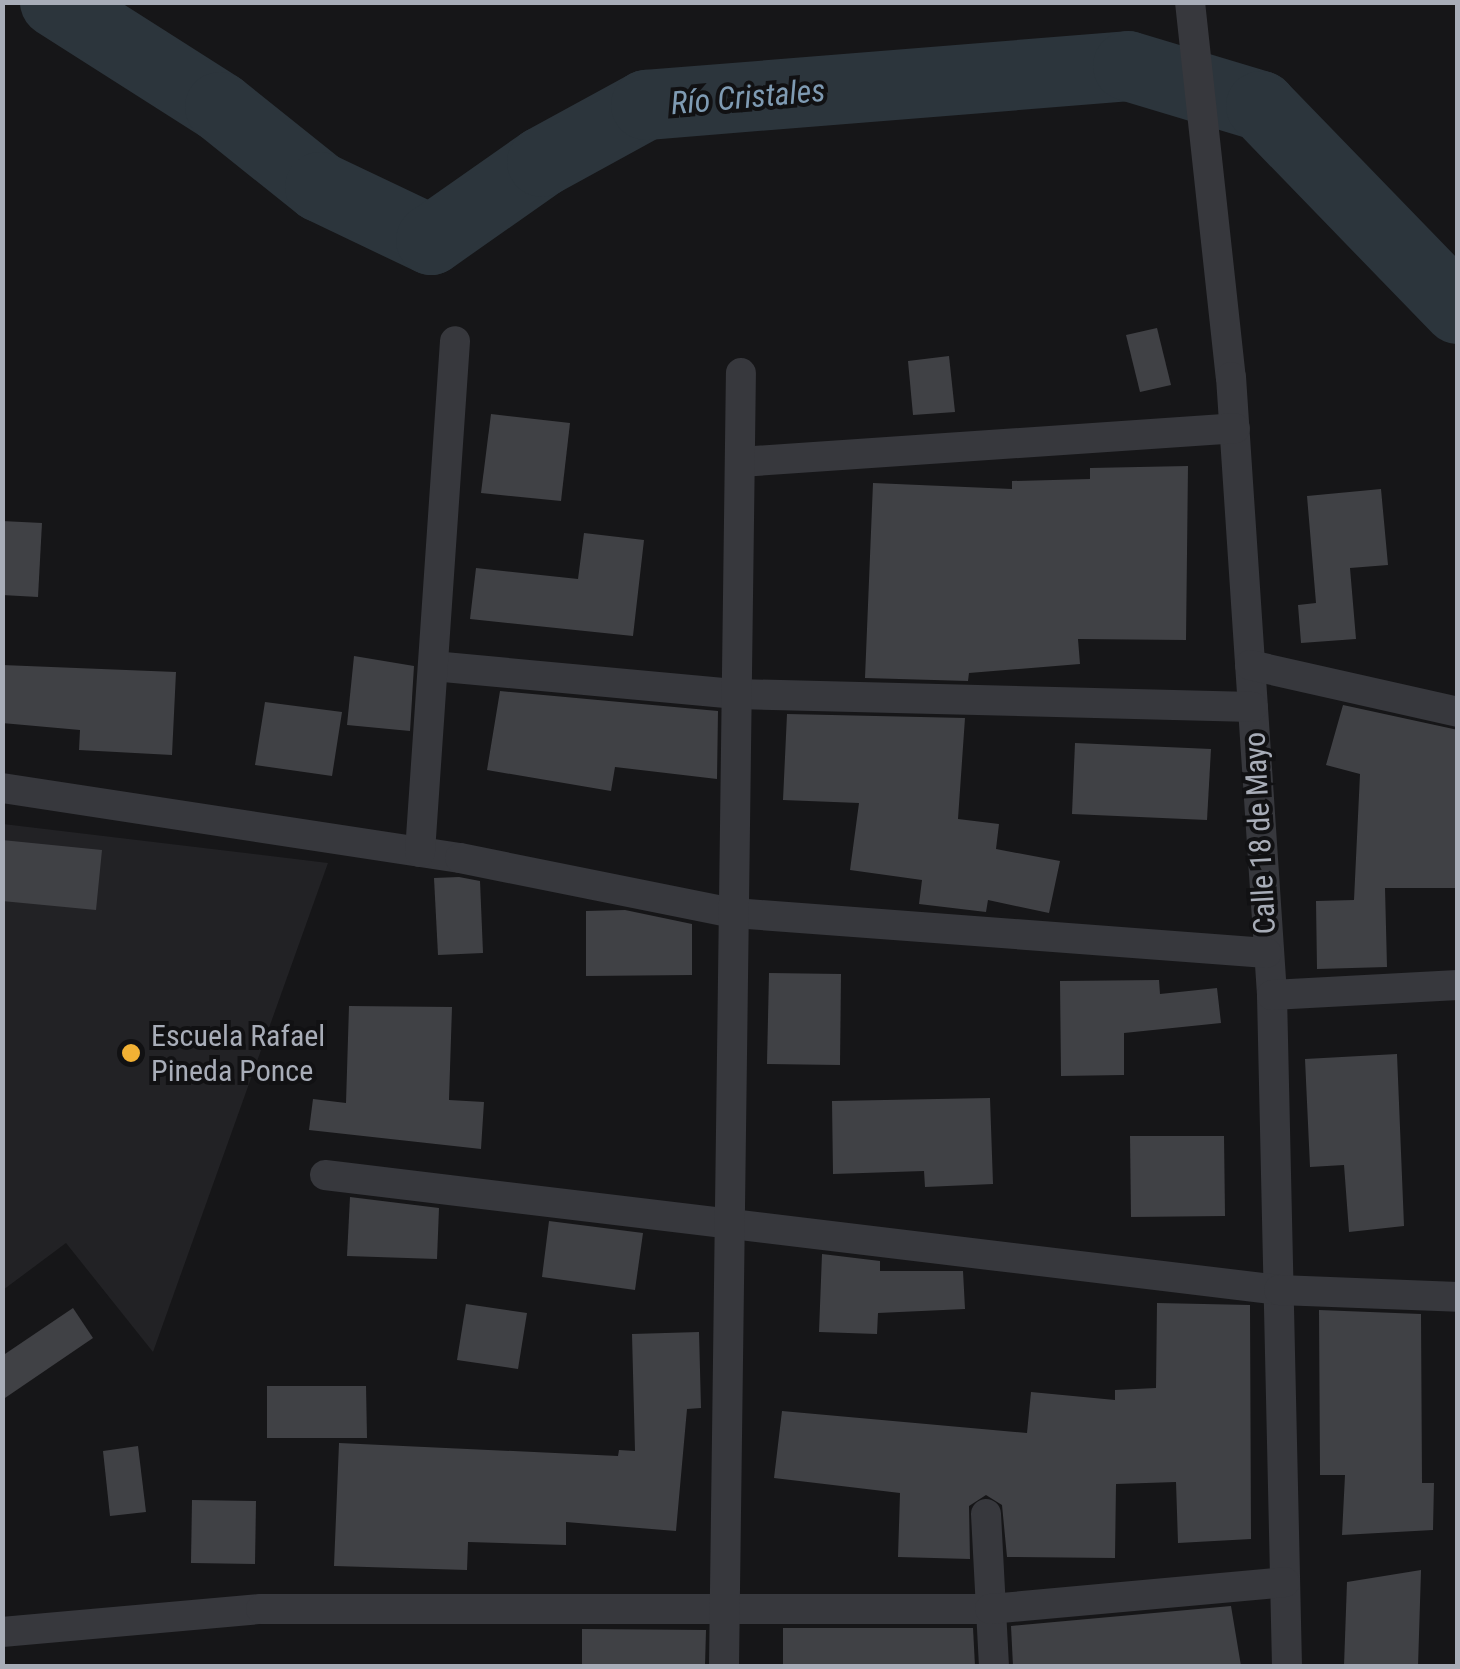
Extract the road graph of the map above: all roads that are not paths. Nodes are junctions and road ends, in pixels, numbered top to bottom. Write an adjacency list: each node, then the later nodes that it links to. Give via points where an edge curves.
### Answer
1 (1190, 2): 4 (street, Calle 18 de Mayo)
2 (455, 341): 6 (street)
3 (741, 373): 5 (street)
4 (1234, 428): 5 (street); 7 (street, Calle 18 de Mayo)
5 (740, 462): 8 (street)
6 (433, 666): 8 (street); 12 (street)
7 (1250, 666): 9 (street, Calle 18 de Mayo); 10 (street)
8 (736, 694): 9 (street); 13 (street)
9 (1253, 707): 14 (street, Calle 18 de Mayo)
10 (1458, 712)
11 (2, 788): 12 (street)
12 (420, 852): 13 (street)
13 (734, 913): 14 (street); 18 (street)
14 (1267, 953): 16 (street, Calle 18 de Mayo)
15 (1458, 985): 16 (street)
16 (1272, 996): 19 (street, Calle 18 de Mayo)
17 (325, 1174): 18 (street)
18 (728, 1226): 19 (street); 23 (street)
19 (1278, 1290): 20 (street); 22 (street, Calle 18 de Mayo)
20 (1458, 1296)
21 (986, 1514): 24 (street)
22 (1285, 1582): 24 (street); 28 (street, Calle 18 de Mayo)
23 (721, 1608): 24 (street); 25 (street, via 261,1609); 26 (street)
24 (990, 1609): 27 (street)
25 (2, 1632)
26 (724, 1666)
27 (994, 1666)
28 (1287, 1666)

